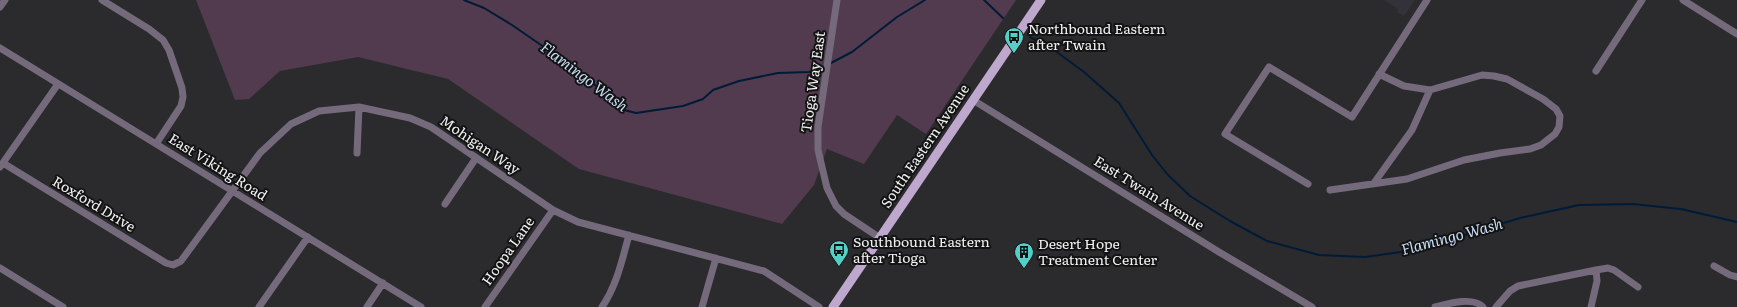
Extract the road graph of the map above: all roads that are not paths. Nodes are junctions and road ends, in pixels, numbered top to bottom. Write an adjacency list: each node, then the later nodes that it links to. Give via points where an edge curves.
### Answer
1 (5, 0): 8 (street)
2 (102, 0): 17 (street, via 149,29 163,40 169,50 183,97 181,106)
3 (837, 0): 29 (street, Tioga Way East, via 818,127 818,150 827,188 836,206)
4 (1041, 0): 15 (main road, South Eastern Avenue)
5 (1427, 0): 12 (street)
6 (1642, 0): 11 (street)
7 (1683, 0): 9 (street)
8 (0, 6)
9 (1737, 34)
10 (0, 48): 13 (street, East Viking Road)
11 (1596, 71)
12 (1379, 74): 14 (street, via 1404,86); 22 (street, via 1352,117 1269,67 1225,134)
13 (58, 84): 17 (street, East Viking Road); 20 (street)
14 (1430, 90): 21 (street, via 1412,130); 21 (street, via 1482,75 1507,79 1556,109 1560,116 1559,127 1555,134 1530,150 1464,160 1407,179)
15 (973, 100): 29 (main road, South Eastern Avenue); 47 (street, East Twain Avenue)
16 (359, 107): 18 (street); 19 (street, Mohigan Way, via 410,118 430,127); 24 (street, Mohigan Way, via 319,111 292,124 260,153)
17 (156, 144): 24 (street, East Viking Road)
18 (357, 153)
19 (476, 158): 25 (street); 26 (street, Mohigan Way)
20 (1, 165): 31 (street, Roxford Drive)
21 (1374, 183): 23 (street)
22 (1308, 184)
23 (1330, 190)
24 (233, 191): 28 (street, East Viking Road); 31 (street, Mohigan Way, via 181,261)
25 (445, 204)
26 (553, 210): 27 (street, Mohigan Way, via 578,222); 42 (street, Hoopa Lane)
27 (629, 234): 30 (street, Mohigan Way); 43 (street, via 617,279)
28 (308, 237): 36 (street, East Viking Road); 39 (street)
29 (880, 238): 46 (main road, South Eastern Avenue)
30 (716, 258): 44 (street); 45 (street, Mohigan Way, via 764,271)
31 (173, 265)
32 (1714, 266): 35 (street)
33 (0, 268): 38 (street)
34 (1596, 270): 37 (street, via 1614,270); 50 (street, via 1518,286); 51 (street, via 1597,281)
35 (1737, 277)
36 (383, 283): 40 (street); 41 (street, East Viking Road)
37 (1638, 287)
38 (63, 307)
39 (259, 307)
40 (367, 307)
41 (421, 307)
42 (485, 307)
43 (602, 307)
44 (702, 307)
45 (818, 307)
46 (833, 307)
47 (1312, 307)
48 (1435, 307): 49 (street, via 1462,301 1480,304)
49 (1483, 307)
50 (1496, 307)
51 (1592, 307)

